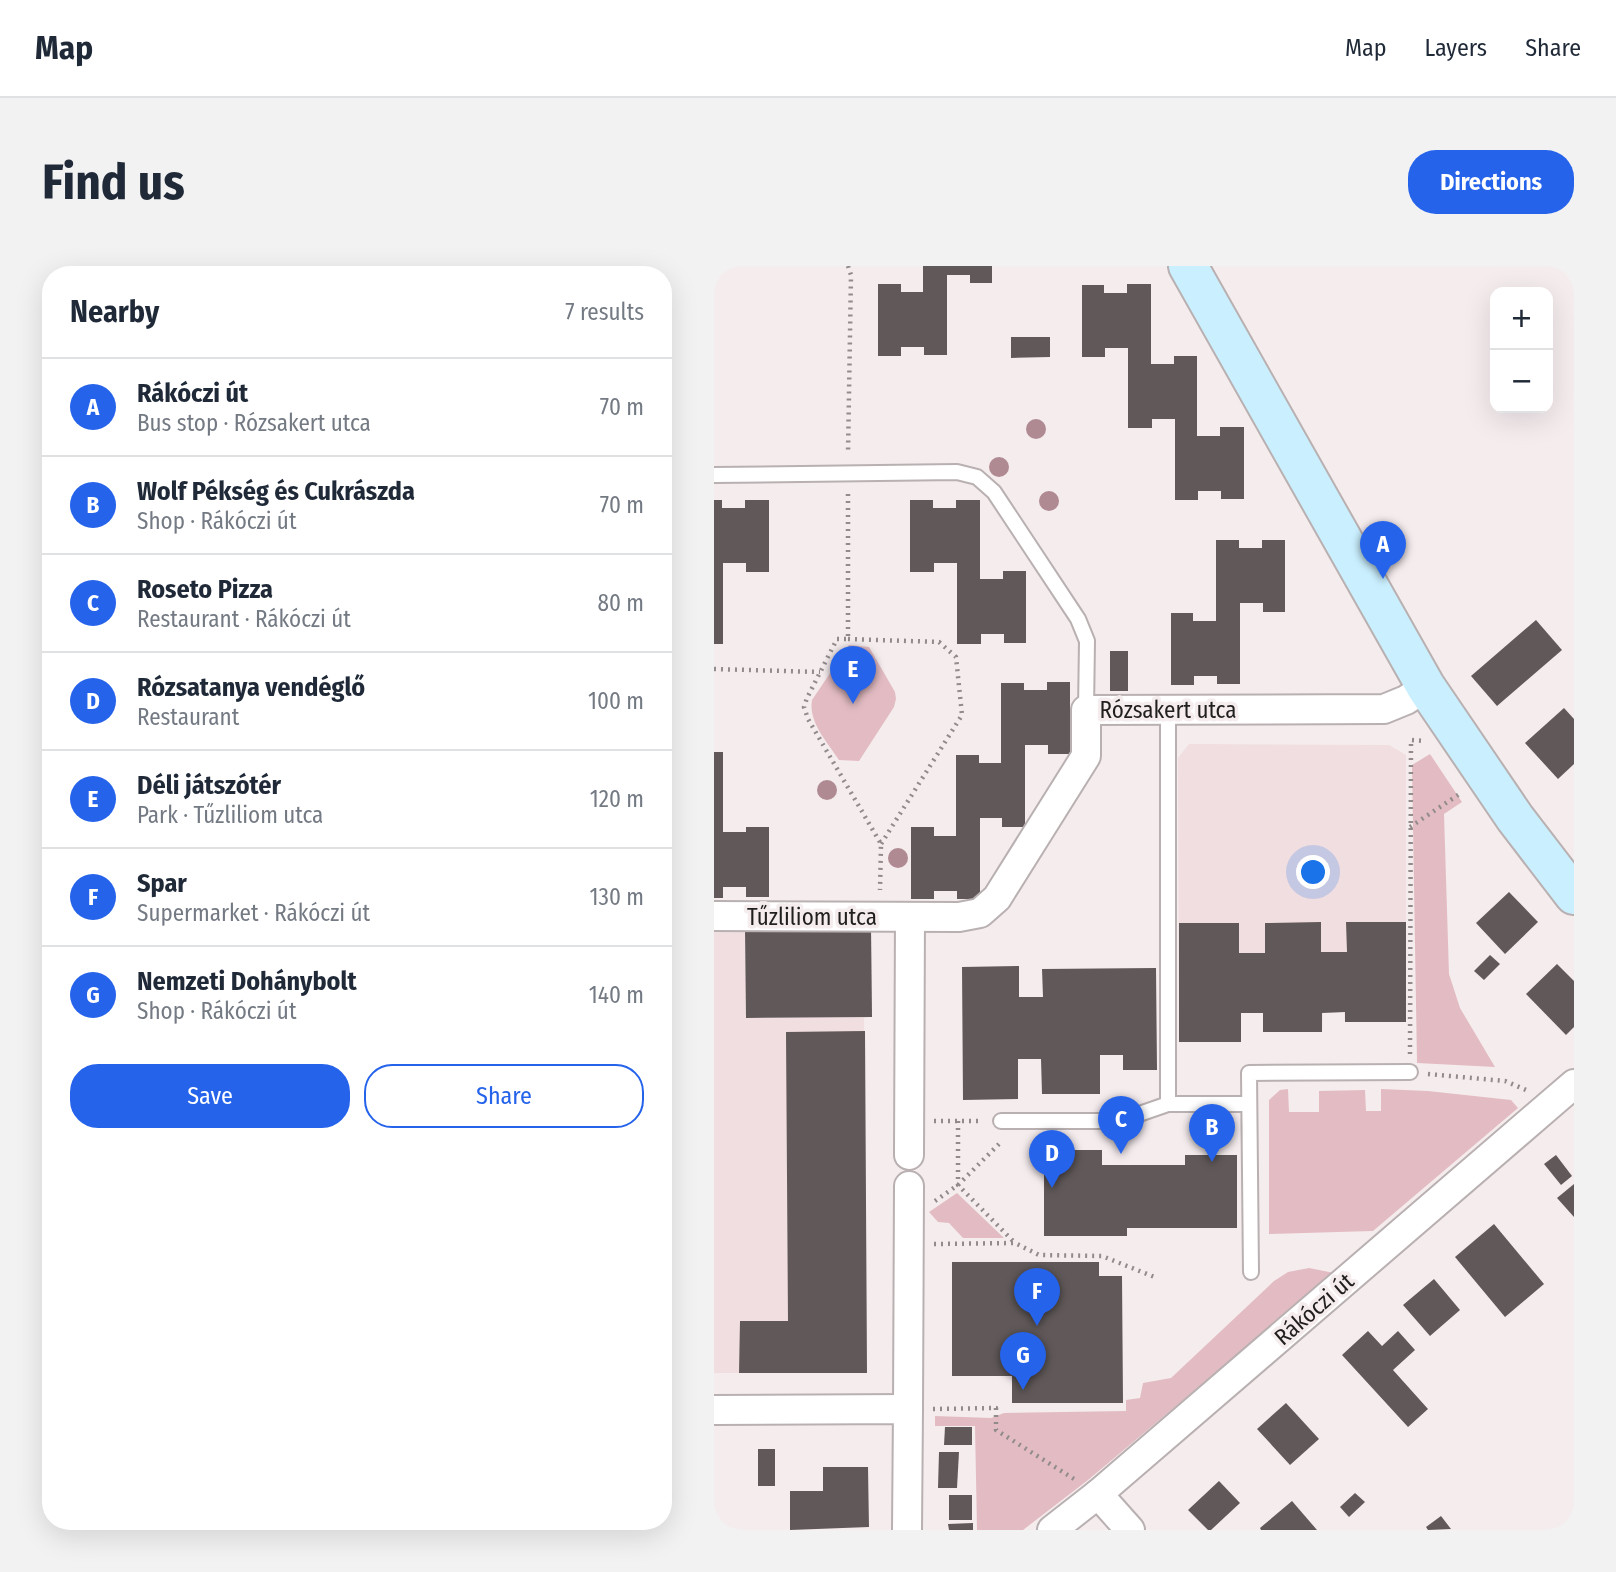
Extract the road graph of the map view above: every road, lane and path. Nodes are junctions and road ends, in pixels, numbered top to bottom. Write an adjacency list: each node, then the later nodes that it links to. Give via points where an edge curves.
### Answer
1 (848, 266): 3 (path)
2 (1188, 266): 8 (street)
3 (848, 473): 4 (lane); 5 (path); 9 (lane, via 957,472 977,477 994,492 1078,619 1087,641)
4 (714, 475)
5 (848, 639): 7 (path, via 837,639); 14 (path, via 939,642 956,657 961,715)
6 (714, 669): 7 (path)
7 (820, 672): 14 (path, via 804,707 808,719)
8 (1426, 687): 10 (street, Rózsakert utca, via 1384,709); 15 (street)
9 (1086, 710): 10 (street, Rózsakert utca); 18 (street, Rózsakert utca, via 1086,756 997,898 980,913)
10 (1168, 710): 21 (lane)
11 (1427, 741): 13 (path, via 1411,740)
12 (1463, 792): 13 (path)
13 (1410, 828): 19 (path)
14 (881, 844): 17 (path)
15 (1574, 895)
16 (714, 916): 17 (street, Tűzliliom utca)
17 (880, 917): 18 (street, Tűzliliom utca)
18 (909, 917): 24 (street)
19 (1410, 1072): 22 (lane, via 1249,1073); 23 (path, via 1505,1081 1525,1088)
20 (1574, 1084): 23 (street, Rákóczi út)
21 (1168, 1104): 22 (lane); 26 (lane, via 1119,1121)
22 (1249, 1104): 32 (lane)
23 (1546, 1111): 36 (street, Rákóczi út)
24 (909, 1121): 25 (path); 27 (street)
25 (958, 1121): 26 (path); 28 (path)
26 (1001, 1121): 28 (path, via 1001,1143)
27 (909, 1155)
28 (958, 1185): 30 (path); 31 (path)
29 (909, 1186): 30 (street)
30 (909, 1231): 31 (path); 34 (street)
31 (1015, 1243): 33 (path, via 1039,1255 1102,1256)
32 (1251, 1272)
33 (1157, 1278)
34 (908, 1409): 35 (street); 36 (path, via 996,1408 996,1430); 37 (street)
35 (714, 1410)
36 (1098, 1494): 38 (street, Rákóczi út); 39 (street)
37 (907, 1530)
38 (1052, 1530)
39 (1130, 1530)

